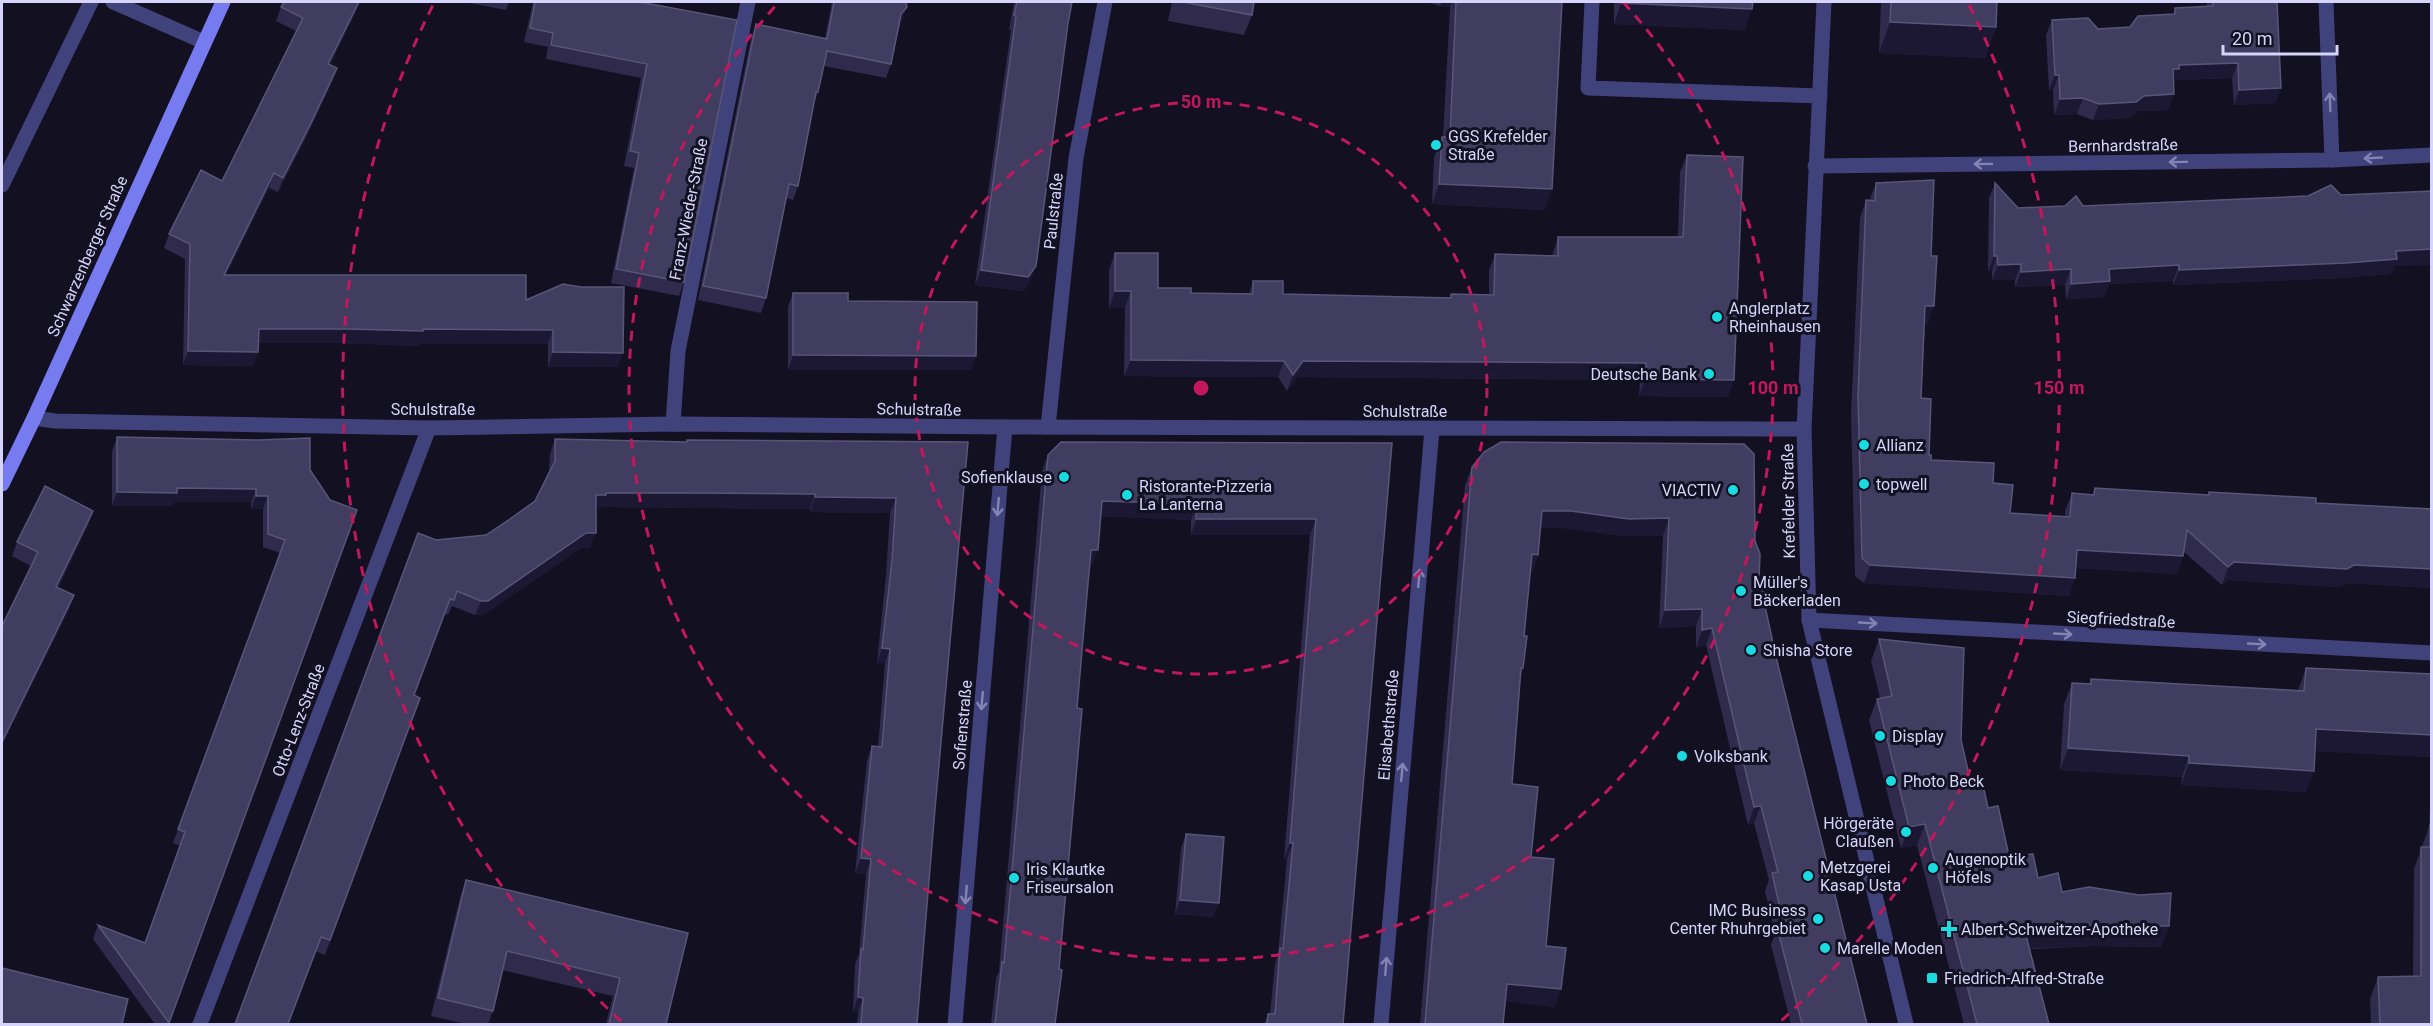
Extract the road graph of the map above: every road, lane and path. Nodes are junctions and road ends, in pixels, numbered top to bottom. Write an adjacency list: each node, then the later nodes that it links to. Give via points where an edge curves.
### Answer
1 (91, 2): 14 (street)
2 (113, 2): 9 (street)
3 (223, 2): 9 (main road, Schwarzenberger Straße)
4 (748, 2): 16 (street, Franz-Wieder-Straße, via 678,351)
5 (1104, 2): 17 (street, Paulstraße, via 1076,158)
6 (1592, 2): 10 (street, via 1588,88)
7 (1824, 2): 10 (street, Krefelder Straße)
8 (2326, 2): 12 (street, one-way to 8)
9 (204, 42): 15 (main road, Schwarzenberger Straße)
10 (1820, 96): 13 (street, Krefelder Straße)
11 (2432, 155): 12 (street, Bernhardstraße, one-way to 12)
12 (2332, 160): 13 (street, Bernhardstraße, one-way to 13)
13 (1815, 166): 21 (street, Krefelder Straße)
14 (2, 184)
15 (34, 418): 18 (street, Schulstraße); 22 (main road, Schwarzenberger Straße)
16 (673, 424): 18 (street, Schulstraße); 19 (street, Schulstraße)
17 (1048, 427): 19 (street, Schulstraße); 20 (street, Schulstraße)
18 (429, 428): 25 (street, Otto-Lenz-Straße)
19 (1005, 428): 26 (street, Sofienstraße, one-way to 26)
20 (1432, 429): 21 (street, Schulstraße); 27 (street, Elisabethstraße, one-way to 20)
21 (1804, 429): 23 (street, Krefelder Straße)
22 (2, 484)
23 (1809, 620): 24 (street, Siegfriedstraße, one-way to 24); 28 (street, Krefelder Straße)
24 (2432, 653)
25 (200, 1024)
26 (955, 1024)
27 (1381, 1024)
28 (1906, 1024)

